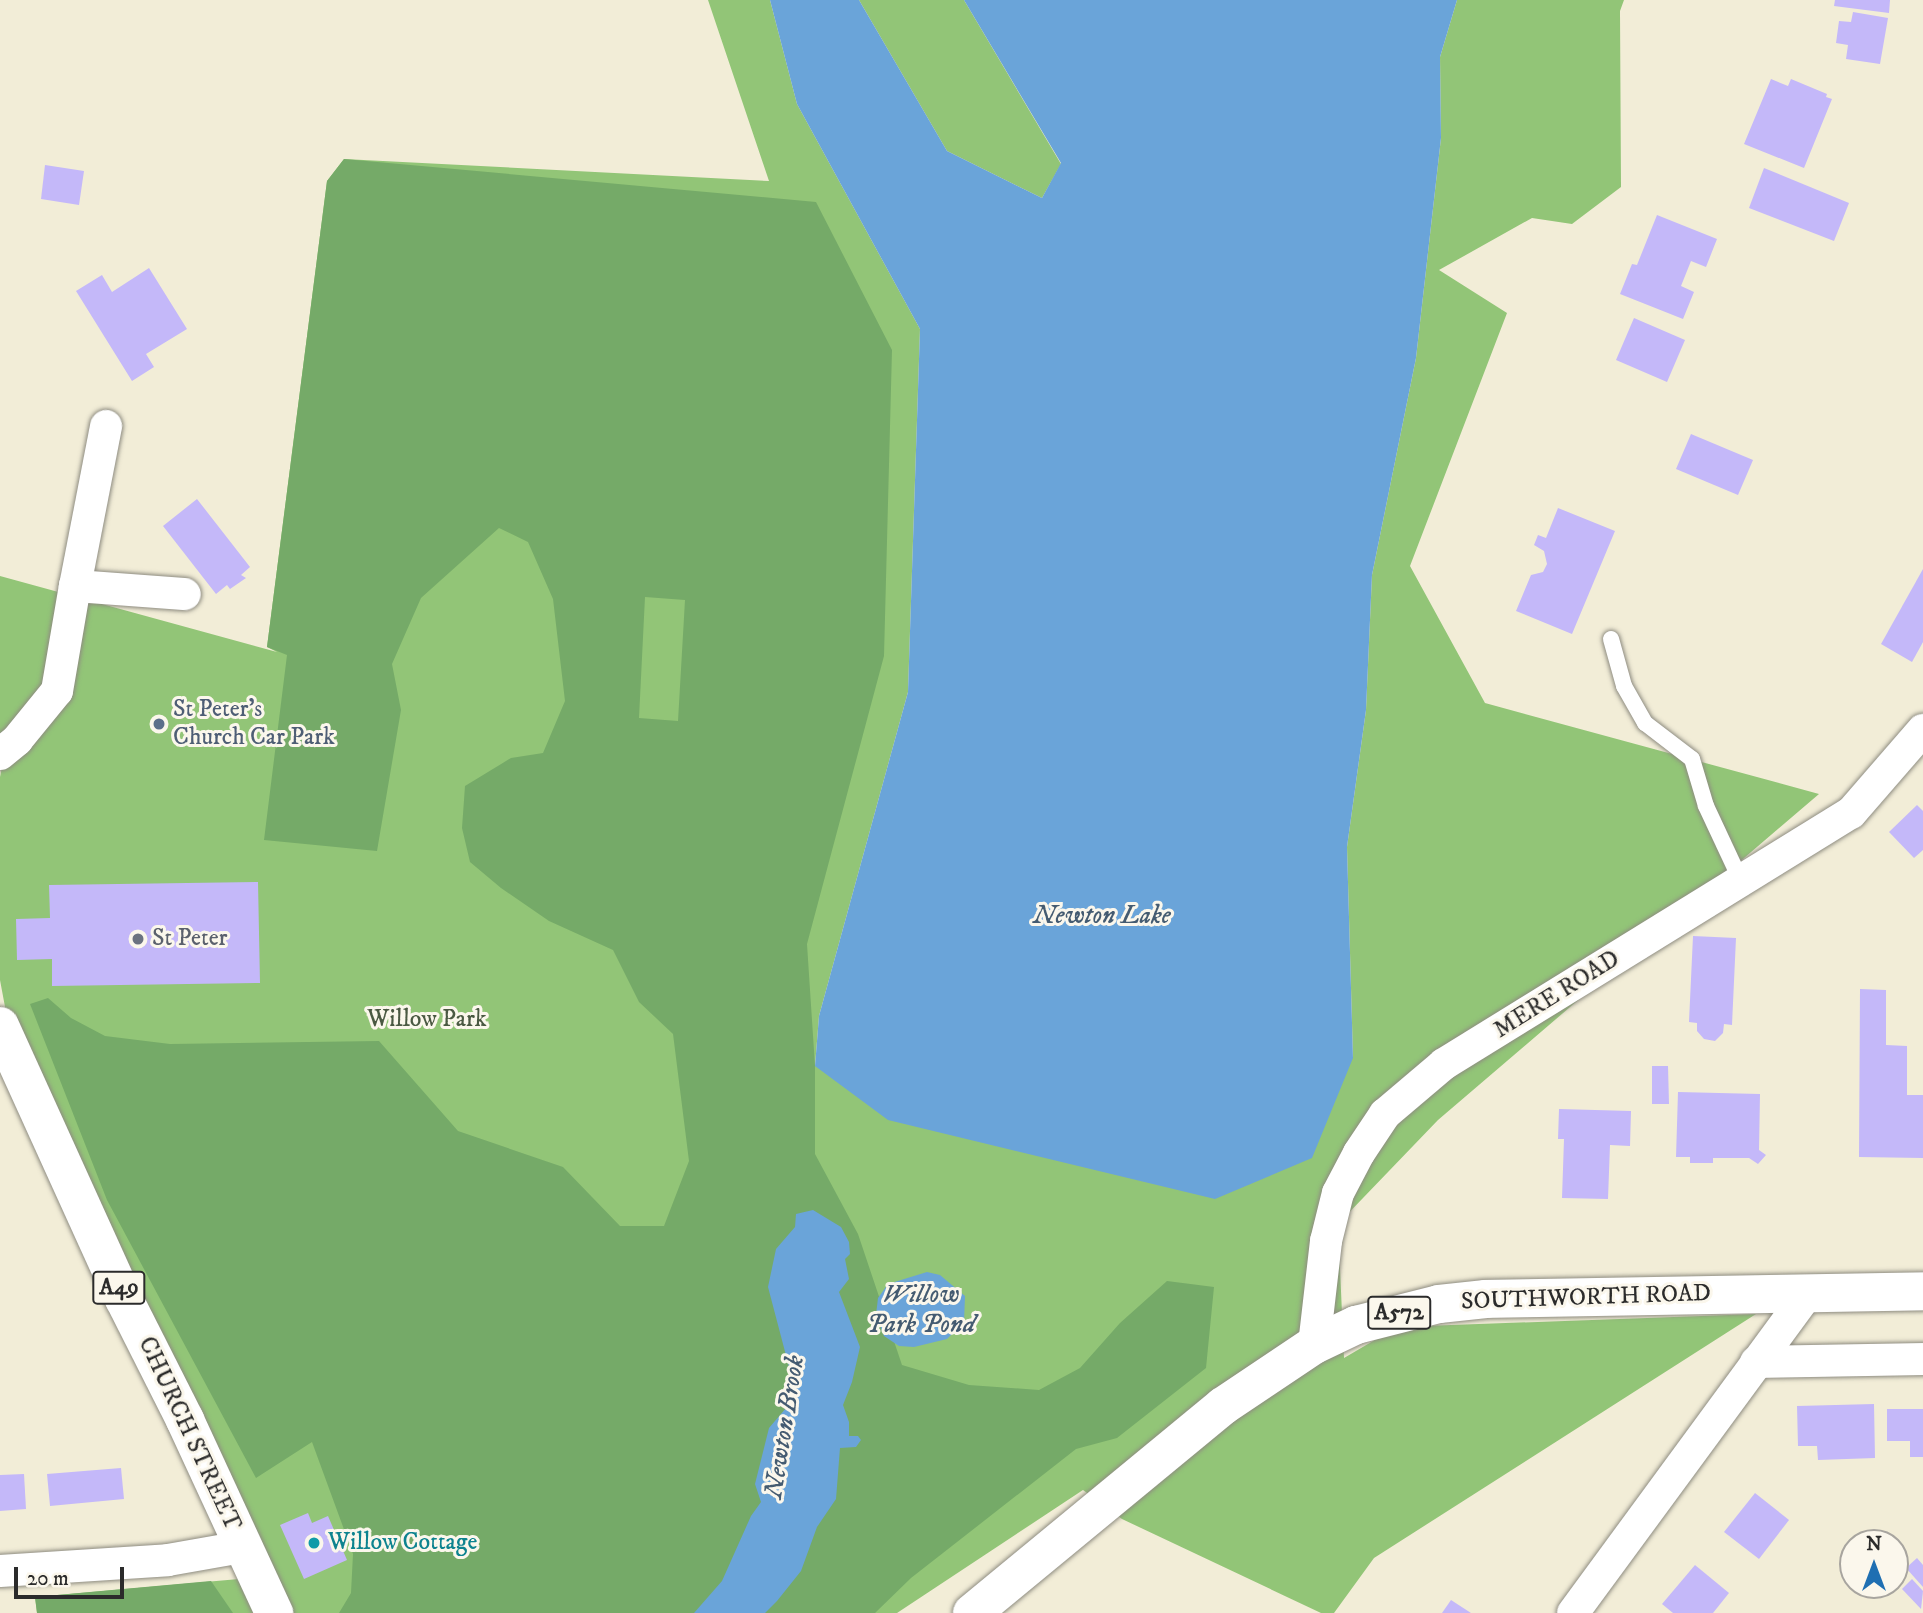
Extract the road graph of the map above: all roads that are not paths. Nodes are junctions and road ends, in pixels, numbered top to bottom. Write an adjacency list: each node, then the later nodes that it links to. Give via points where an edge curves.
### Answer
1 (106, 426): 2 (street)
2 (75, 586): 3 (street); 6 (street, via 57,691 18,740)
3 (184, 594)
4 (1611, 639): 7 (lane, via 1624,686 1645,723 1692,760 1706,806)
5 (1923, 730): 7 (street, MERE ROAD, via 1851,813)
6 (0, 754)
7 (1741, 881): 11 (street, MERE ROAD, via 1444,1065 1385,1114 1338,1193 1326,1241)
8 (0, 1026): 14 (main road, CHURCH STREET / A49)
9 (1923, 1291): 10 (main road, SOUTHWORTH ROAD / A572)
10 (1809, 1292): 11 (main road, SOUTHWORTH ROAD / A572, via 1486,1299 1395,1314 1356,1325); 13 (street)
11 (1314, 1345): 17 (main road, SOUTHWORTH ROAD / A572, via 1223,1406)
12 (1923, 1359): 13 (street)
13 (1756, 1362): 18 (street)
14 (242, 1547): 15 (street, via 168,1560); 16 (main road, CHURCH STREET / A49)
15 (0, 1571)
16 (274, 1613)
17 (972, 1613)
18 (1573, 1613)

